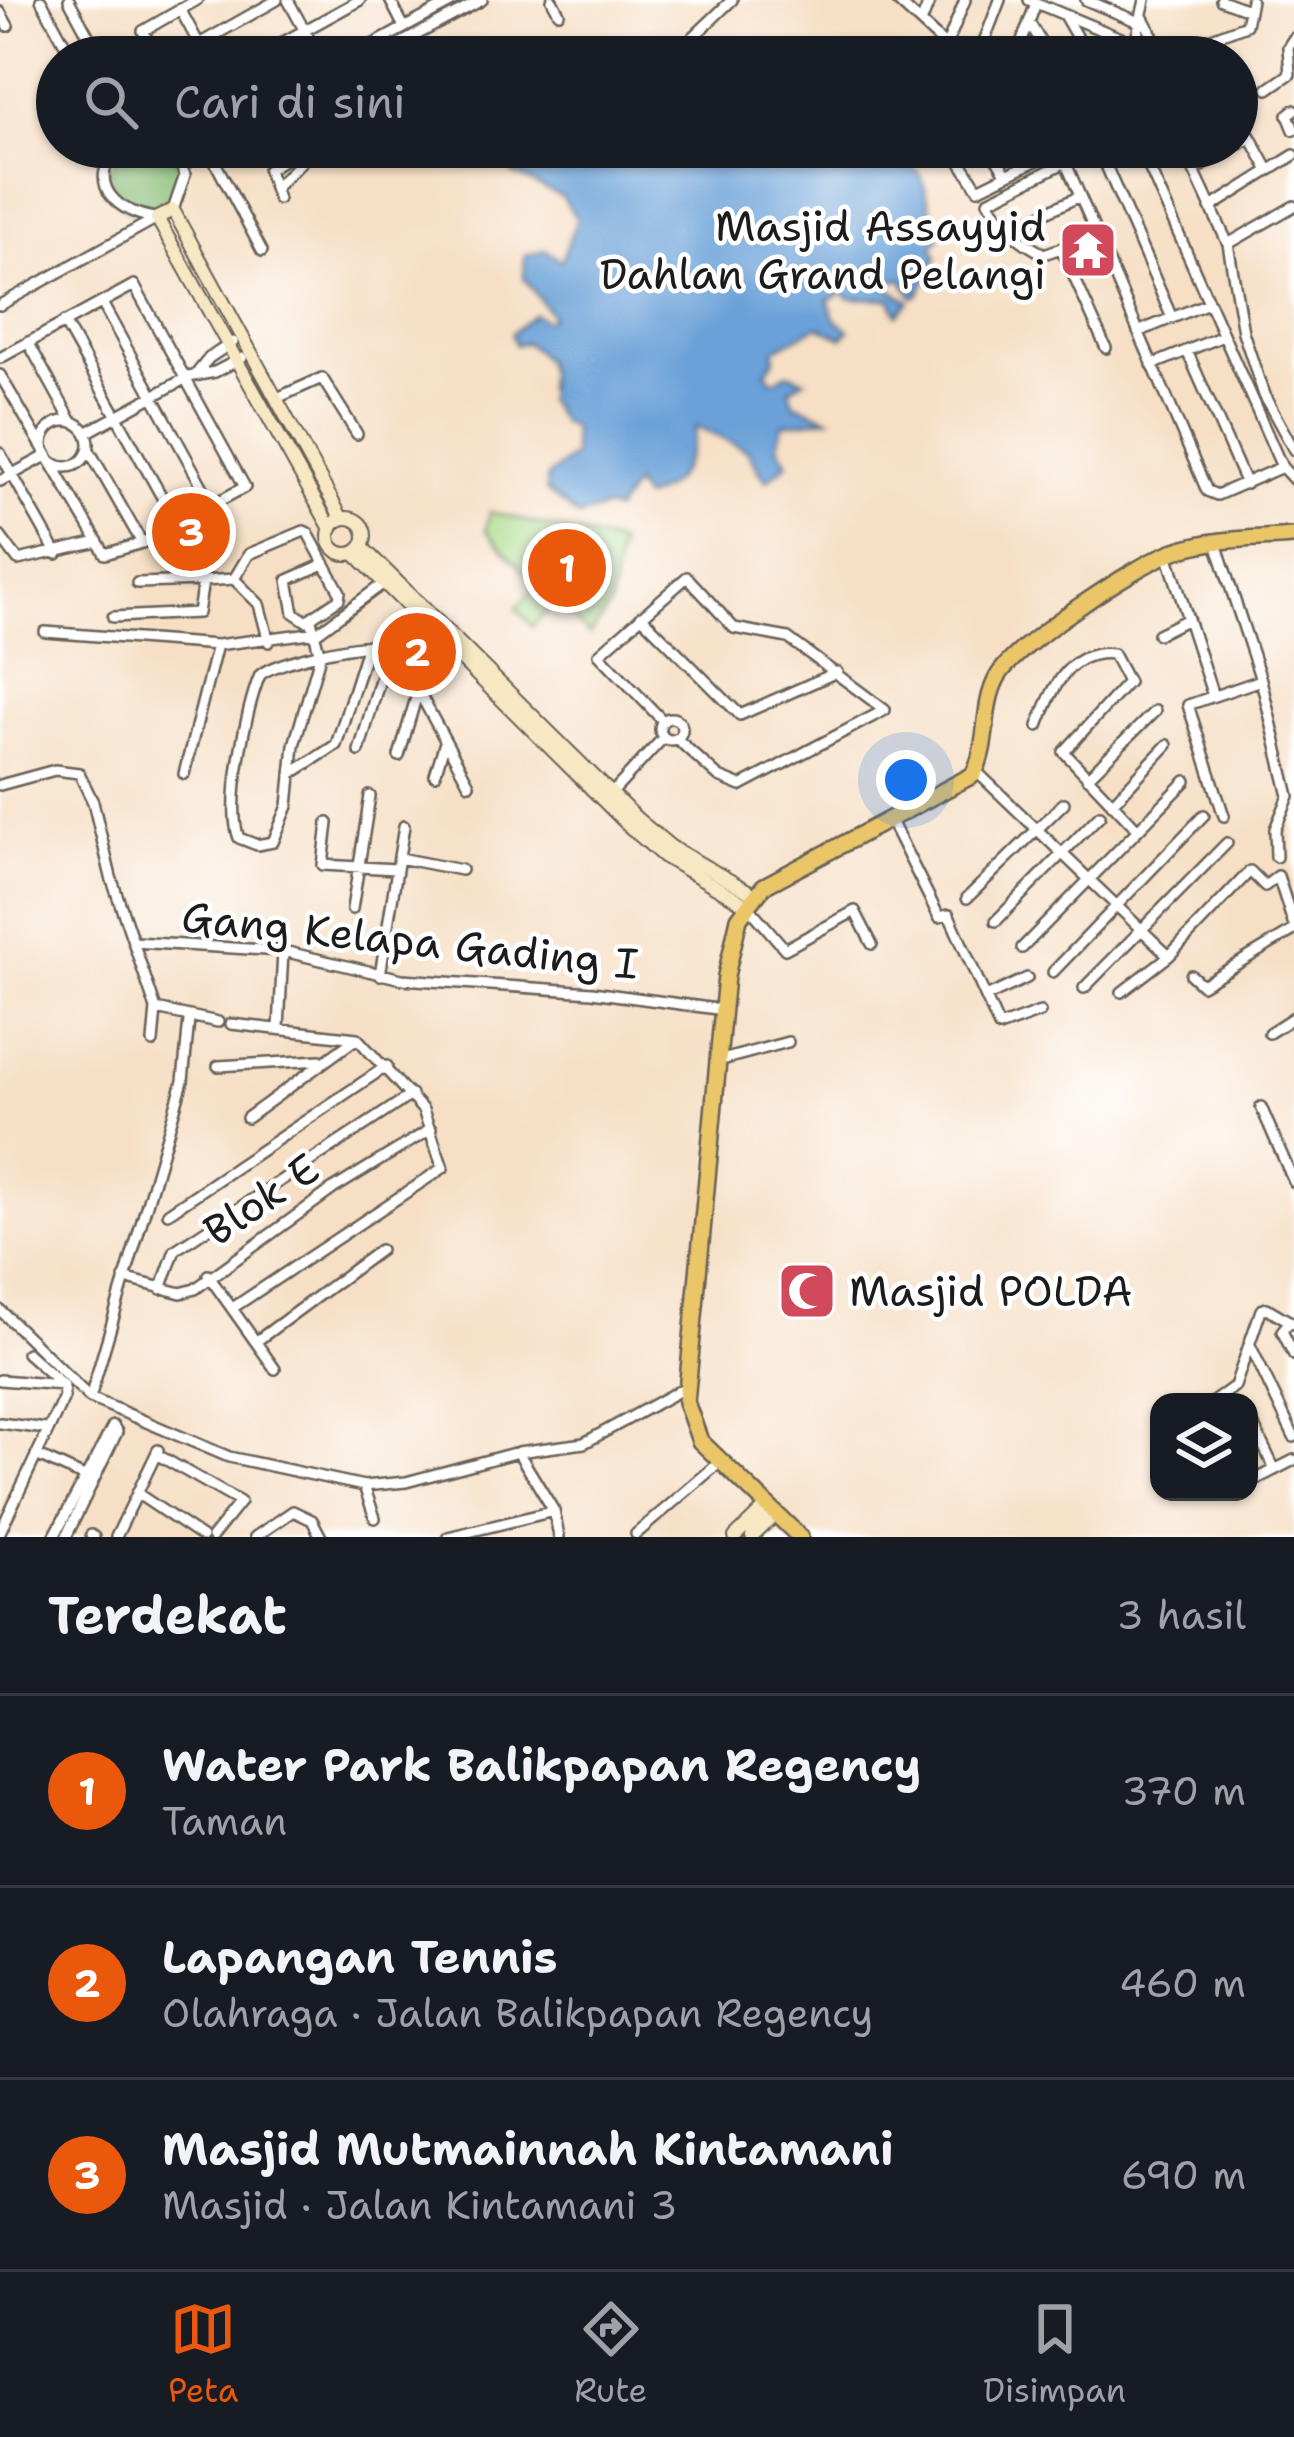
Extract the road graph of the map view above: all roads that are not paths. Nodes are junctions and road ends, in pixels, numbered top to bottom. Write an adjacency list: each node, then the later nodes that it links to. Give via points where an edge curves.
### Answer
1 (41, 0): 33 (street)
2 (69, 0): 34 (street)
3 (196, 0): 23 (street)
4 (277, 0): 37 (street)
5 (287, 0): 32 (street)
6 (360, 0): 21 (street)
7 (390, 0): 31 (street)
8 (456, 0): 31 (street)
9 (482, 0): 20 (street)
10 (552, 0): 24 (street)
11 (732, 0): 42 (street)
12 (896, 0): 29 (street)
13 (930, 0): 29 (street)
14 (964, 0): 44 (street)
15 (1000, 0): 45 (street)
16 (1086, 0): 27 (street)
17 (1145, 0): 27 (street)
18 (1221, 0): 22 (street)
19 (1032, 1): 26 (street); 28 (street)
20 (467, 4): 41 (street)
21 (338, 5): 32 (street)
22 (1250, 5): 52 (street, via 1246,25)
23 (180, 9): 35 (street); 36 (street)
24 (559, 13)
25 (1, 15): 30 (street)
26 (1063, 15): 48 (street); 49 (street)
27 (1142, 20): 50 (street); 51 (street)
28 (1029, 22): 46 (street); 47 (street)
29 (921, 23): 43 (street)
30 (8, 26)
31 (404, 27): 40 (street)
32 (305, 31): 38 (street); 39 (street)
33 (61, 36)
34 (89, 36)
35 (146, 36)
36 (195, 36)
37 (213, 36)
38 (296, 36)
39 (308, 36)
40 (388, 36)
41 (411, 36)
42 (694, 36)
43 (935, 36)
44 (950, 36)
45 (986, 36)
46 (1024, 36)
47 (1037, 36)
48 (1076, 36)
49 (1115, 36)
50 (1137, 36)
51 (1152, 36)
52 (1217, 36)
53 (1294, 38): 54 (street, via 1290,74)
54 (1268, 88)
55 (1294, 110): 56 (street)
56 (1294, 130)
57 (1258, 151): 74 (street)
58 (1294, 155): 74 (street)
59 (106, 168): 82 (street, via 108,194 129,214)
60 (184, 168): 81 (street)
61 (219, 168): 87 (street)
62 (271, 168): 76 (street)
63 (295, 168): 76 (street)
64 (964, 168): 75 (street, via 978,189)
65 (1002, 168): 75 (street)
66 (1021, 168): 75 (street)
67 (1050, 168): 83 (street, via 991,195)
68 (1068, 168): 77 (street)
69 (1106, 168): 91 (street)
70 (1149, 168): 89 (street)
71 (1193, 168): 73 (street)
72 (1199, 168): 73 (street)
73 (1194, 171): 80 (street)
74 (1269, 171): 80 (street)
75 (1007, 175)
76 (276, 187): 78 (street)
77 (1078, 197): 83 (street); 84 (street)
78 (278, 199)
79 (1294, 206): 85 (street)
80 (1210, 208): 85 (street)
81 (173, 210): 82 (street); 95 (street)
82 (158, 218): 90 (street); 97 (street)
83 (1006, 231): 86 (street, via 1044,254)
84 (1093, 232): 86 (street); 93 (street)
85 (1228, 244): 112 (street, via 1243,332)
86 (1061, 248): 98 (street)
87 (262, 251)
88 (102, 303): 92 (street); 105 (street, via 138,289); 106 (street)
89 (1208, 303): 91 (street); 94 (street)
90 (0, 304)
91 (1172, 317): 93 (street)
92 (64, 322): 96 (street); 108 (street)
93 (1138, 332): 103 (street)
94 (1223, 335): 99 (street); 116 (street)
95 (243, 336): 97 (street); 100 (street)
96 (28, 343): 101 (street); 109 (street)
97 (230, 344): 102 (street); 105 (street)
98 (1106, 349)
99 (1187, 351): 103 (street); 120 (street)
100 (252, 353): 102 (street); 107 (street)
101 (0, 358)
102 (238, 360): 105 (street); 124 (street)
103 (1152, 365): 120 (street, via 1207,491)
104 (0, 375): 115 (street)
105 (192, 375): 106 (street); 121 (street, via 245,480)
106 (152, 396): 108 (street); 121 (street)
107 (277, 398): 111 (street, via 322,378); 122 (street)
108 (118, 416): 110 (street); 123 (street)
109 (72, 422): 110 (street); 115 (street, via 50,428)
110 (86, 433): 113 (street)
111 (357, 434)
112 (1294, 449)
113 (88, 450): 115 (street, via 66,468); 128 (street)
114 (0, 453): 117 (street)
115 (46, 457): 117 (street); 127 (street)
116 (1282, 467): 118 (street); 120 (street)
117 (13, 475): 119 (street); 131 (street)
118 (1294, 480)
119 (0, 481)
120 (1246, 484)
121 (213, 506): 123 (street)
122 (342, 519): 124 (street); 130 (street, via 362,526)
123 (177, 524): 128 (street)
124 (331, 529): 130 (street, via 336,550)
125 (0, 536): 131 (street, via 14,559)
126 (1294, 536): 129 (highway)
127 (94, 543): 128 (street, via 106,554); 131 (street)
128 (142, 543)
129 (1216, 543): 132 (highway); 151 (street)
130 (358, 550): 136 (street)
131 (57, 554)
132 (1167, 554): 141 (street); 163 (highway, via 1002,669)
133 (324, 564): 134 (street, via 304,530 249,554); 140 (street, via 340,596); 140 (street, via 288,580 294,613)
134 (234, 579): 135 (street); 145 (street, via 260,604)
135 (203, 581): 137 (street); 139 (street, via 198,613)
136 (387, 581): 143 (street); 171 (street)
137 (137, 583)
138 (640, 616): 150 (street, via 687,577 734,628 788,638); 150 (street, via 740,715); 155 (street, via 599,659)
139 (113, 617)
140 (311, 620): 143 (street)
141 (1186, 620): 144 (street); 153 (street)
142 (45, 632): 146 (street)
143 (318, 632): 145 (street); 149 (street)
144 (1158, 634)
145 (268, 642): 146 (street)
146 (217, 645): 165 (street)
147 (368, 645): 148 (street); 149 (street); 164 (street, via 336,745)
148 (388, 650): 152 (street); 161 (street)
149 (320, 656): 164 (street); 164 (street, via 260,675 245,717 233,805 245,842 273,842)
150 (838, 672): 158 (street, via 883,713 741,786)
151 (1261, 680): 153 (street); 187 (street, via 1289,796 1275,829)
152 (418, 691): 159 (street); 162 (street)
153 (1213, 693): 178 (street, via 1190,702 1188,711)
154 (1155, 712): 167 (street)
155 (663, 721): 157 (street); 158 (street, via 680,722)
156 (1038, 726): 167 (street, via 1059,677 1093,655 1113,654 1128,682 1064,752)
157 (663, 738): 158 (street); 172 (street)
158 (677, 739)
159 (445, 742): 166 (street); 169 (street)
160 (1167, 746): 175 (street)
161 (359, 751)
162 (399, 756)
163 (976, 771): 179 (highway); 184 (street)
164 (294, 772)
165 (184, 774)
166 (435, 775)
167 (1087, 778): 175 (street)
168 (1186, 781): 183 (street)
169 (469, 784)
170 (0, 785): 199 (street, Gang Kelapa Gading I, via 55,770 79,773)
171 (595, 786): 172 (street); 180 (street)
172 (611, 794): 180 (street)
173 (370, 796): 189 (street)
174 (1064, 803): 184 (street)
175 (1112, 804): 183 (street)
176 (1100, 815): 186 (street)
177 (1204, 815): 194 (street)
178 (1223, 816)
179 (890, 818): 193 (highway, via 775,878); 210 (street, via 939,917 949,915)
180 (631, 821): 193 (street)
181 (328, 823): 189 (street, via 323,865)
182 (404, 826): 188 (street)
183 (1138, 830): 191 (street)
184 (1036, 832): 186 (street); 192 (street)
185 (1227, 843): 198 (street)
186 (1063, 857): 191 (street); 196 (street)
187 (1276, 857)
188 (398, 864): 189 (street); 190 (street); 205 (street)
189 (356, 867): 195 (street)
190 (461, 870)
191 (1090, 882): 194 (street); 201 (street)
192 (968, 898)
193 (751, 900): 200 (street, via 785,950 855,911); 211 (highway, via 734,934)
194 (1117, 906): 198 (street); 204 (street)
195 (352, 909)
196 (996, 921)
197 (1294, 928): 203 (street, via 1278,875 1265,886 1250,871); 206 (street, via 1202,985)
198 (1142, 930): 203 (street); 208 (street)
199 (134, 943): 202 (street, Gang Kelapa Gading I); 212 (street)
200 (872, 944)
201 (1022, 948)
202 (283, 951): 205 (street, Gang Kelapa Gading I); 218 (street)
203 (1169, 956): 209 (street)
204 (1053, 973)
205 (380, 975): 211 (street, Gang Kelapa Gading I)
206 (1191, 975)
207 (1027, 978): 210 (street)
208 (1084, 988)
209 (1122, 992)
210 (986, 997): 213 (street, via 999,1027)
211 (724, 1010): 224 (highway)
212 (158, 1011): 215 (street); 221 (street)
213 (1040, 1012)
214 (1294, 1018): 219 (street)
215 (189, 1019): 216 (street); 235 (street, via 183,1081)
216 (218, 1022)
217 (231, 1024): 218 (street)
218 (278, 1028): 220 (street)
219 (1269, 1033)
220 (357, 1039): 223 (street); 226 (street)
221 (154, 1042)
222 (788, 1042): 224 (street)
223 (323, 1060): 225 (street); 229 (street)
224 (718, 1061): 248 (highway)
225 (218, 1066)
226 (387, 1066): 227 (street); 232 (street)
227 (411, 1095): 230 (street); 236 (street, via 175,1250)
228 (1261, 1107): 231 (street)
229 (247, 1118)
230 (431, 1129): 234 (street, Blok E); 237 (street, via 443,1168)
231 (1294, 1182)
232 (168, 1213)
233 (380, 1250): 240 (street)
234 (208, 1275): 236 (street, Blok E, via 190,1291); 237 (street)
235 (124, 1277): 236 (street); 251 (street)
236 (161, 1289)
237 (234, 1307): 240 (street)
238 (0, 1310): 251 (street)
239 (1292, 1322): 241 (street, via 1263,1308); 243 (street, via 1282,1329)
240 (258, 1340): 244 (street)
241 (1250, 1345): 247 (street); 255 (street)
242 (27, 1353): 246 (street)
243 (1294, 1355)
244 (275, 1370)
245 (0, 1380): 246 (street)
246 (63, 1385): 253 (street)
247 (1235, 1386): 249 (street); 250 (street)
248 (686, 1387): 256 (street, via 584,1443); 259 (highway, via 693,1430)
249 (1225, 1393)
250 (1238, 1393)
251 (90, 1399): 263 (street, via 229,1457)
252 (0, 1423): 253 (street)
253 (46, 1429): 257 (street)
254 (1258, 1435): 260 (street)
255 (1294, 1437)
256 (518, 1452): 263 (street); 266 (street)
257 (36, 1456): 262 (street); 265 (street)
258 (1294, 1460): 260 (street)
259 (720, 1462): 267 (highway); 270 (street)
260 (1274, 1470): 261 (street)
261 (1258, 1478)
262 (90, 1479): 262 (street, via 113,1426 118,1432); 275 (street); 276 (street)
263 (364, 1486): 268 (street)
264 (138, 1494): 271 (street); 277 (street); 278 (street, via 157,1452 240,1502)
265 (5, 1498): 269 (street)
266 (554, 1510): 274 (street); 280 (street)
267 (770, 1511): 273 (street); 281 (street); 282 (highway)
268 (374, 1518)
269 (0, 1527)
270 (636, 1534)
271 (120, 1535)
272 (317, 1535): 279 (street, via 312,1520 292,1511)
273 (758, 1535)
274 (457, 1536)
275 (54, 1537)
276 (66, 1537)
277 (202, 1537)
278 (212, 1537)
279 (254, 1537)
280 (559, 1537)
281 (735, 1537)
282 (800, 1537)

